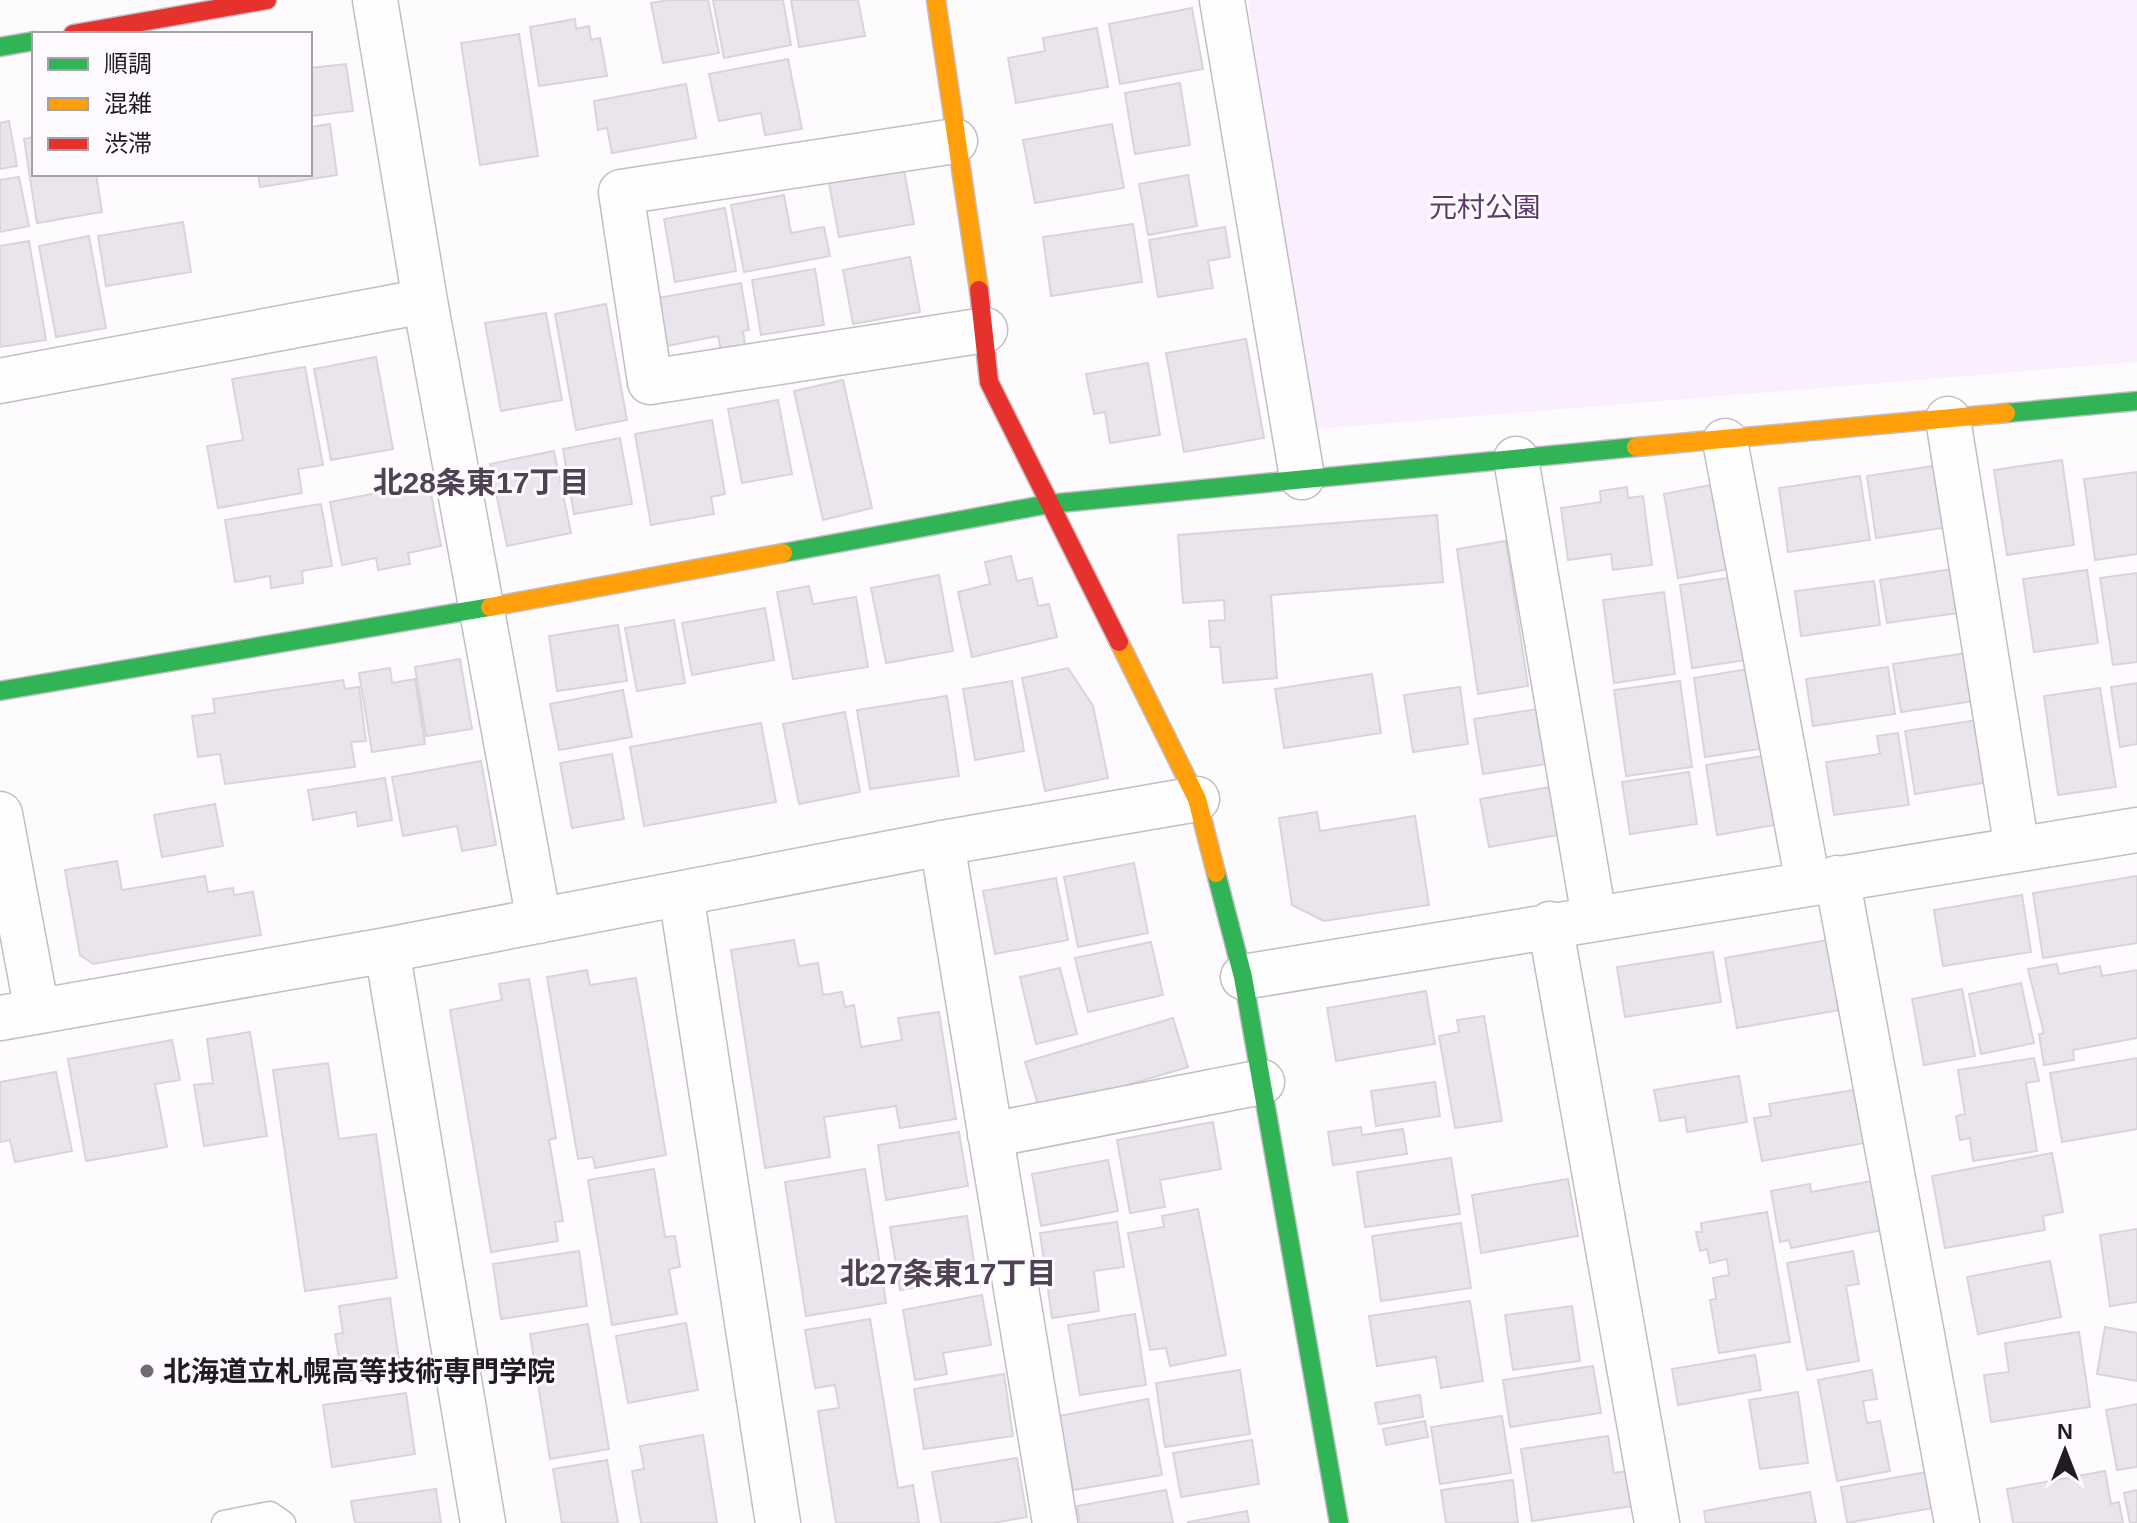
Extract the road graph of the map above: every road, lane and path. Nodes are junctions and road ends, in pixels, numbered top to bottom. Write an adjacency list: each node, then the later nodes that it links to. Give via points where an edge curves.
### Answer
1 (267, 0): 5 (street)
2 (375, 0): 10 (street)
3 (936, 0): 9 (street)
4 (1222, 0): 17 (street)
5 (154, 10): 6 (street)
6 (80, 32)
7 (32, 41): 8 (street)
8 (0, 47)
9 (955, 141): 11 (street); 11 (street, via 621,192 650,382)
10 (425, 301): 12 (street); 19 (street)
11 (985, 330): 18 (street, via 989,382)
12 (0, 381)
13 (2137, 401): 14 (street)
14 (1948, 419): 15 (street); 25 (street)
15 (1725, 441): 16 (street); 26 (street)
16 (1516, 459): 17 (street); 28 (street)
17 (1302, 477): 18 (street)
18 (1049, 504): 19 (street); 21 (street)
19 (482, 609): 20 (street); 29 (street)
20 (0, 691)
21 (1197, 799): 24 (street); 32 (street)
22 (0, 814): 33 (street)
23 (2137, 830): 25 (street)
24 (942, 843): 27 (street); 35 (street)
25 (2017, 849): 26 (street)
26 (1823, 880): 28 (street); 43 (street)
27 (681, 894): 29 (street); 39 (street)
28 (1594, 917): 30 (street)
29 (539, 921): 31 (street)
30 (1550, 924): 32 (street); 42 (street)
31 (387, 950): 33 (street); 38 (street)
32 (1243, 977): 34 (street)
33 (19, 1015)
34 (1262, 1082): 35 (street); 41 (street)
35 (990, 1135): 40 (street)
36 (224, 1523): 37 (lane, via 270,1514)
37 (283, 1523)
38 (483, 1523)
39 (778, 1523)
40 (1055, 1523)
41 (1339, 1523)
42 (1657, 1523)
43 (1957, 1523)

